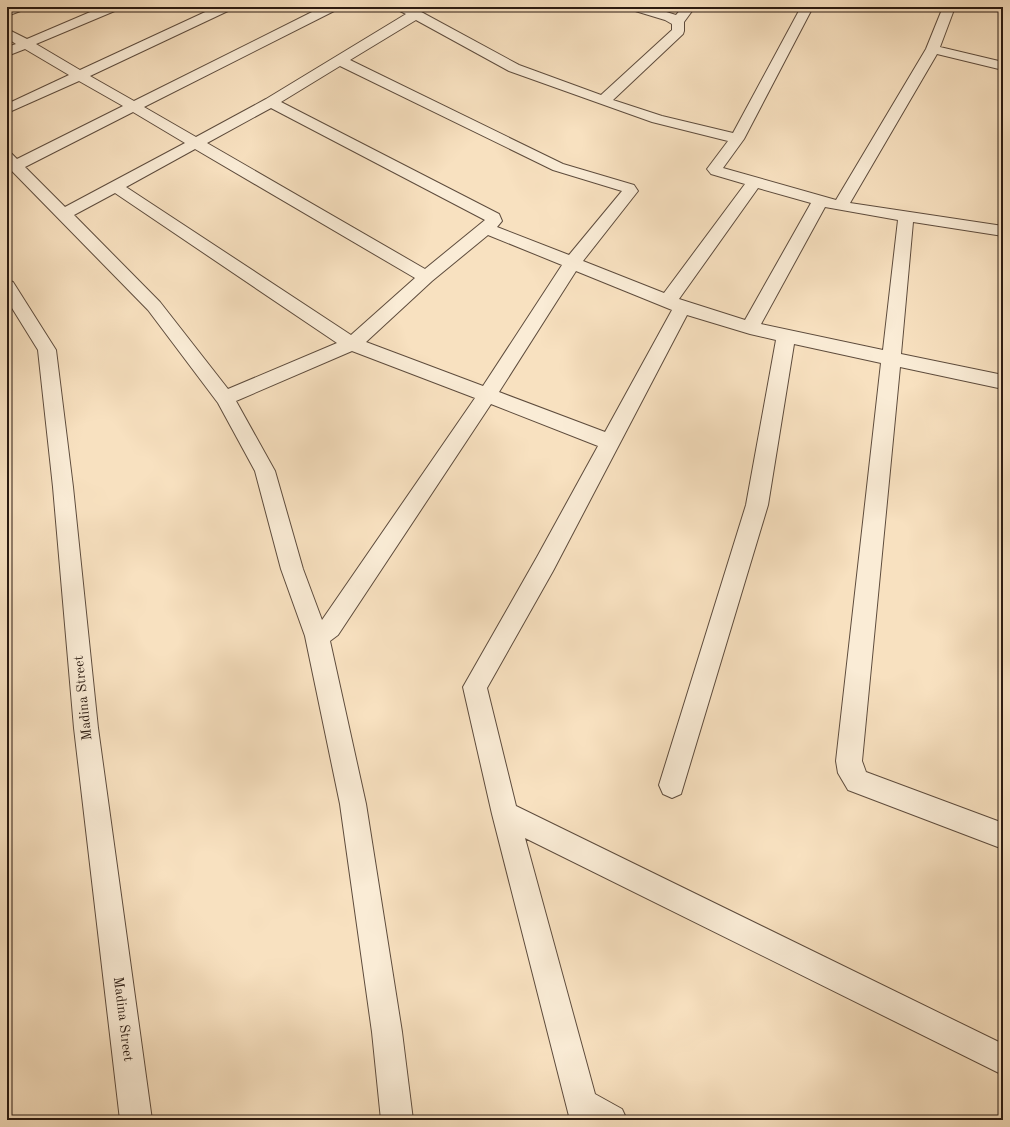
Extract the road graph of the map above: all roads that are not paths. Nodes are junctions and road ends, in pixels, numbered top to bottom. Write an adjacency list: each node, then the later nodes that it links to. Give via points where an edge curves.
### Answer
1 (19, 7): 10 (street)
2 (114, 7): 14 (street)
3 (226, 7): 19 (street)
4 (332, 7): 22 (street)
5 (403, 7): 11 (street)
6 (636, 7): 12 (street, via 670,17)
7 (689, 7): 12 (street)
8 (807, 7): 24 (street)
9 (950, 7): 15 (street)
10 (7, 12)
11 (416, 14): 17 (street); 20 (street, via 514,68)
12 (678, 22): 20 (street, via 678,31)
13 (7, 33): 14 (street)
14 (26, 45): 16 (street); 19 (street)
15 (933, 50): 18 (street); 30 (street)
16 (7, 52)
17 (339, 60): 21 (street); 35 (street, via 558,167 628,188 630,191)
18 (1003, 66)
19 (79, 76): 22 (street); 23 (street)
20 (603, 101): 24 (street, via 657,119)
21 (271, 102): 25 (street); 33 (street, via 493,218 494,221)
22 (133, 108): 25 (street); 26 (street)
23 (7, 109)
24 (737, 139): 27 (street, via 715,169 720,173)
25 (195, 144): 28 (street); 36 (street)
26 (11, 161): 31 (street)
27 (754, 182): 29 (street); 38 (street)
28 (116, 187): 31 (street); 41 (street)
29 (820, 200): 30 (street); 39 (street)
30 (840, 206): 32 (street)
31 (64, 214): 45 (street, via 154,306)
32 (906, 216): 34 (street); 42 (street)
33 (486, 228): 35 (street); 36 (street)
34 (1003, 231)
35 (572, 263): 38 (street); 44 (street)
36 (426, 277): 41 (street)
37 (7, 286): 53 (street, Madina Street, via 47,350 64,495 86,728)
38 (675, 304): 39 (street); 46 (street)
39 (750, 328): 40 (street)
40 (786, 336): 42 (street); 48 (street, via 757,505)
41 (352, 344): 44 (street); 45 (street)
42 (892, 359): 43 (street); 50 (street, via 849,761 851,773 858,780)
43 (1003, 382)
44 (487, 396): 46 (street); 47 (street, via 330,628)
45 (224, 398): 47 (street, via 265,470 292,569)
46 (610, 442): 49 (street, via 475,687)
47 (317, 636): 54 (street, via 353,804 387,1032)
48 (672, 785)
49 (505, 814): 51 (street); 52 (street)
50 (1003, 836)
51 (1003, 1060)
52 (584, 1112): 55 (street)
53 (136, 1120)
54 (397, 1120)
55 (611, 1120)

